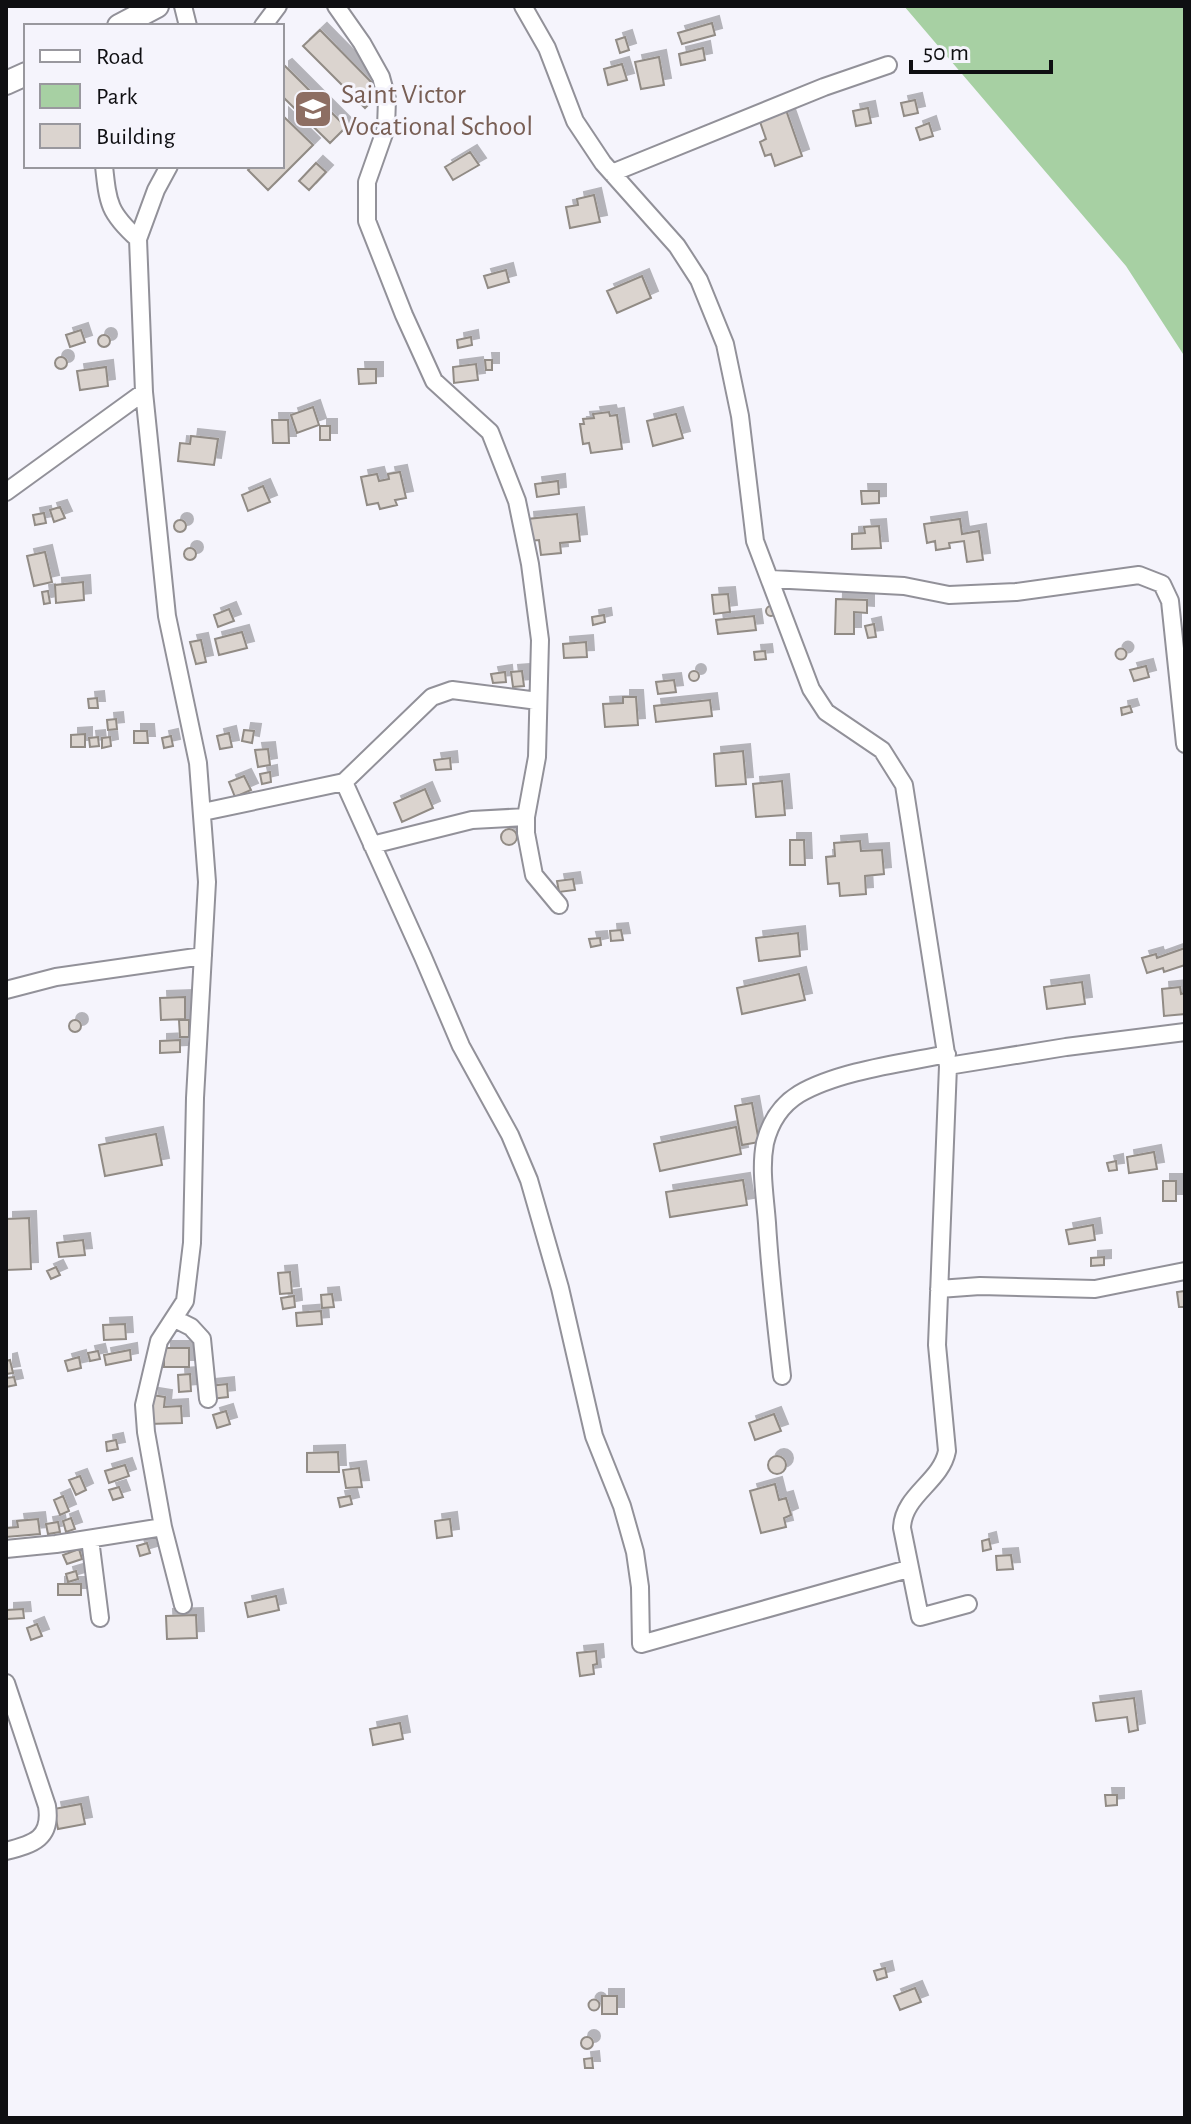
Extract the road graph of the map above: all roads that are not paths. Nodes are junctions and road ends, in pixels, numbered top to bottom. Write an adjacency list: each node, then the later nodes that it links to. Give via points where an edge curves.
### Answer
1 (157, 6): 5 (main road)
2 (278, 6): 6 (street)
3 (336, 6): 15 (street, via 381,77 387,99 386,128 367,182 367,221 434,381 490,432 517,501 537,607)
4 (523, 6): 10 (street, via 547,48 575,121)
5 (123, 24)
6 (264, 24)
7 (888, 65): 10 (street)
8 (104, 168): 11 (street, via 111,209)
9 (168, 168): 11 (street)
10 (612, 173): 14 (street, via 677,246 699,280 725,344 755,541)
11 (138, 239): 12 (street)
12 (144, 392): 13 (street); 18 (street, via 167,616)
13 (6, 492)
14 (771, 579): 16 (street, via 904,586 949,595 1016,592 1139,575 1162,584 1170,601); 25 (street, via 811,689 826,712 882,750 904,785)
15 (538, 701): 17 (street, via 452,690 432,697); 19 (street, via 537,757)
16 (1185, 744)
17 (344, 782): 18 (street); 20 (street)
18 (203, 812): 22 (street)
19 (526, 817): 20 (street, via 472,820); 21 (street, via 534,875)
20 (372, 845): 34 (street, via 461,1046 529,1180 594,1436 635,1552 641,1644)
21 (559, 905)
22 (203, 956): 23 (street, via 56,977); 28 (street, via 192,1243 185,1301)
23 (6, 990)
24 (1185, 1032): 25 (street)
25 (948, 1060): 27 (street); 29 (street, via 869,1070 828,1082 799,1094 778,1112 762,1163)
26 (1185, 1271): 27 (street, via 1095,1289)
27 (939, 1289): 34 (street, via 937,1345 947,1451 939,1472 902,1518)
28 (175, 1319): 30 (street, via 202,1339); 31 (street, via 156,1349 144,1405)
29 (782, 1376)
30 (208, 1399)
31 (163, 1527): 32 (street); 36 (street)
32 (90, 1539): 33 (street); 37 (street)
33 (6, 1549)
34 (908, 1569): 35 (street, via 920,1617)
35 (968, 1604)
36 (183, 1605)
37 (100, 1618)
38 (6, 1683): 39 (street, via 49,1823 44,1835)
39 (6, 1851)

